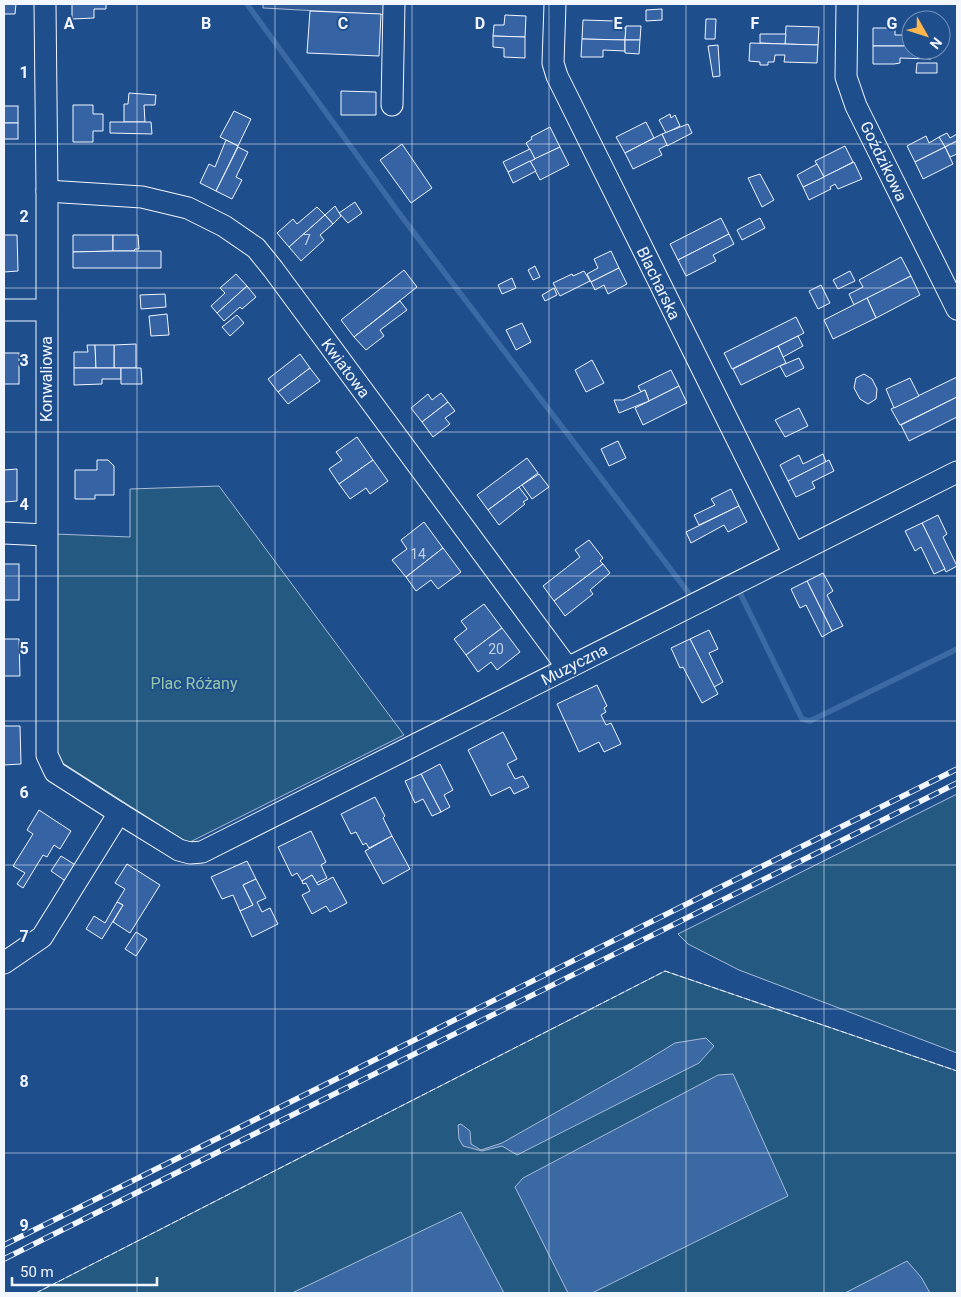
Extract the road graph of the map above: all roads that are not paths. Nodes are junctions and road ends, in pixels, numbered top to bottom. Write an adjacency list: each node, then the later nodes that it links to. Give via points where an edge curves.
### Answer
1 (45, 4): 6 (street, Konwaliowa)
2 (394, 4): 5 (street)
3 (555, 4): 13 (street, Blacharska, via 556,76)
4 (848, 4): 7 (street, Goździkowa, via 846,77 856,106)
5 (392, 105)
6 (47, 191): 9 (street, Konwaliowa); 14 (street, Kwiatowa, via 142,197 188,208 224,226 256,248)
7 (957, 308)
8 (4, 310): 9 (street)
9 (46, 310): 12 (street, Konwaliowa)
10 (957, 472): 13 (street, Muzyczna)
11 (4, 534): 12 (street)
12 (46, 535): 15 (street, Konwaliowa, via 47,755 55,772)
13 (794, 554): 14 (street, Muzyczna)
14 (568, 667): 15 (street, Muzyczna, via 202,852 179,850)
15 (119, 814): 16 (street, via 42,937)
16 (4, 963)

